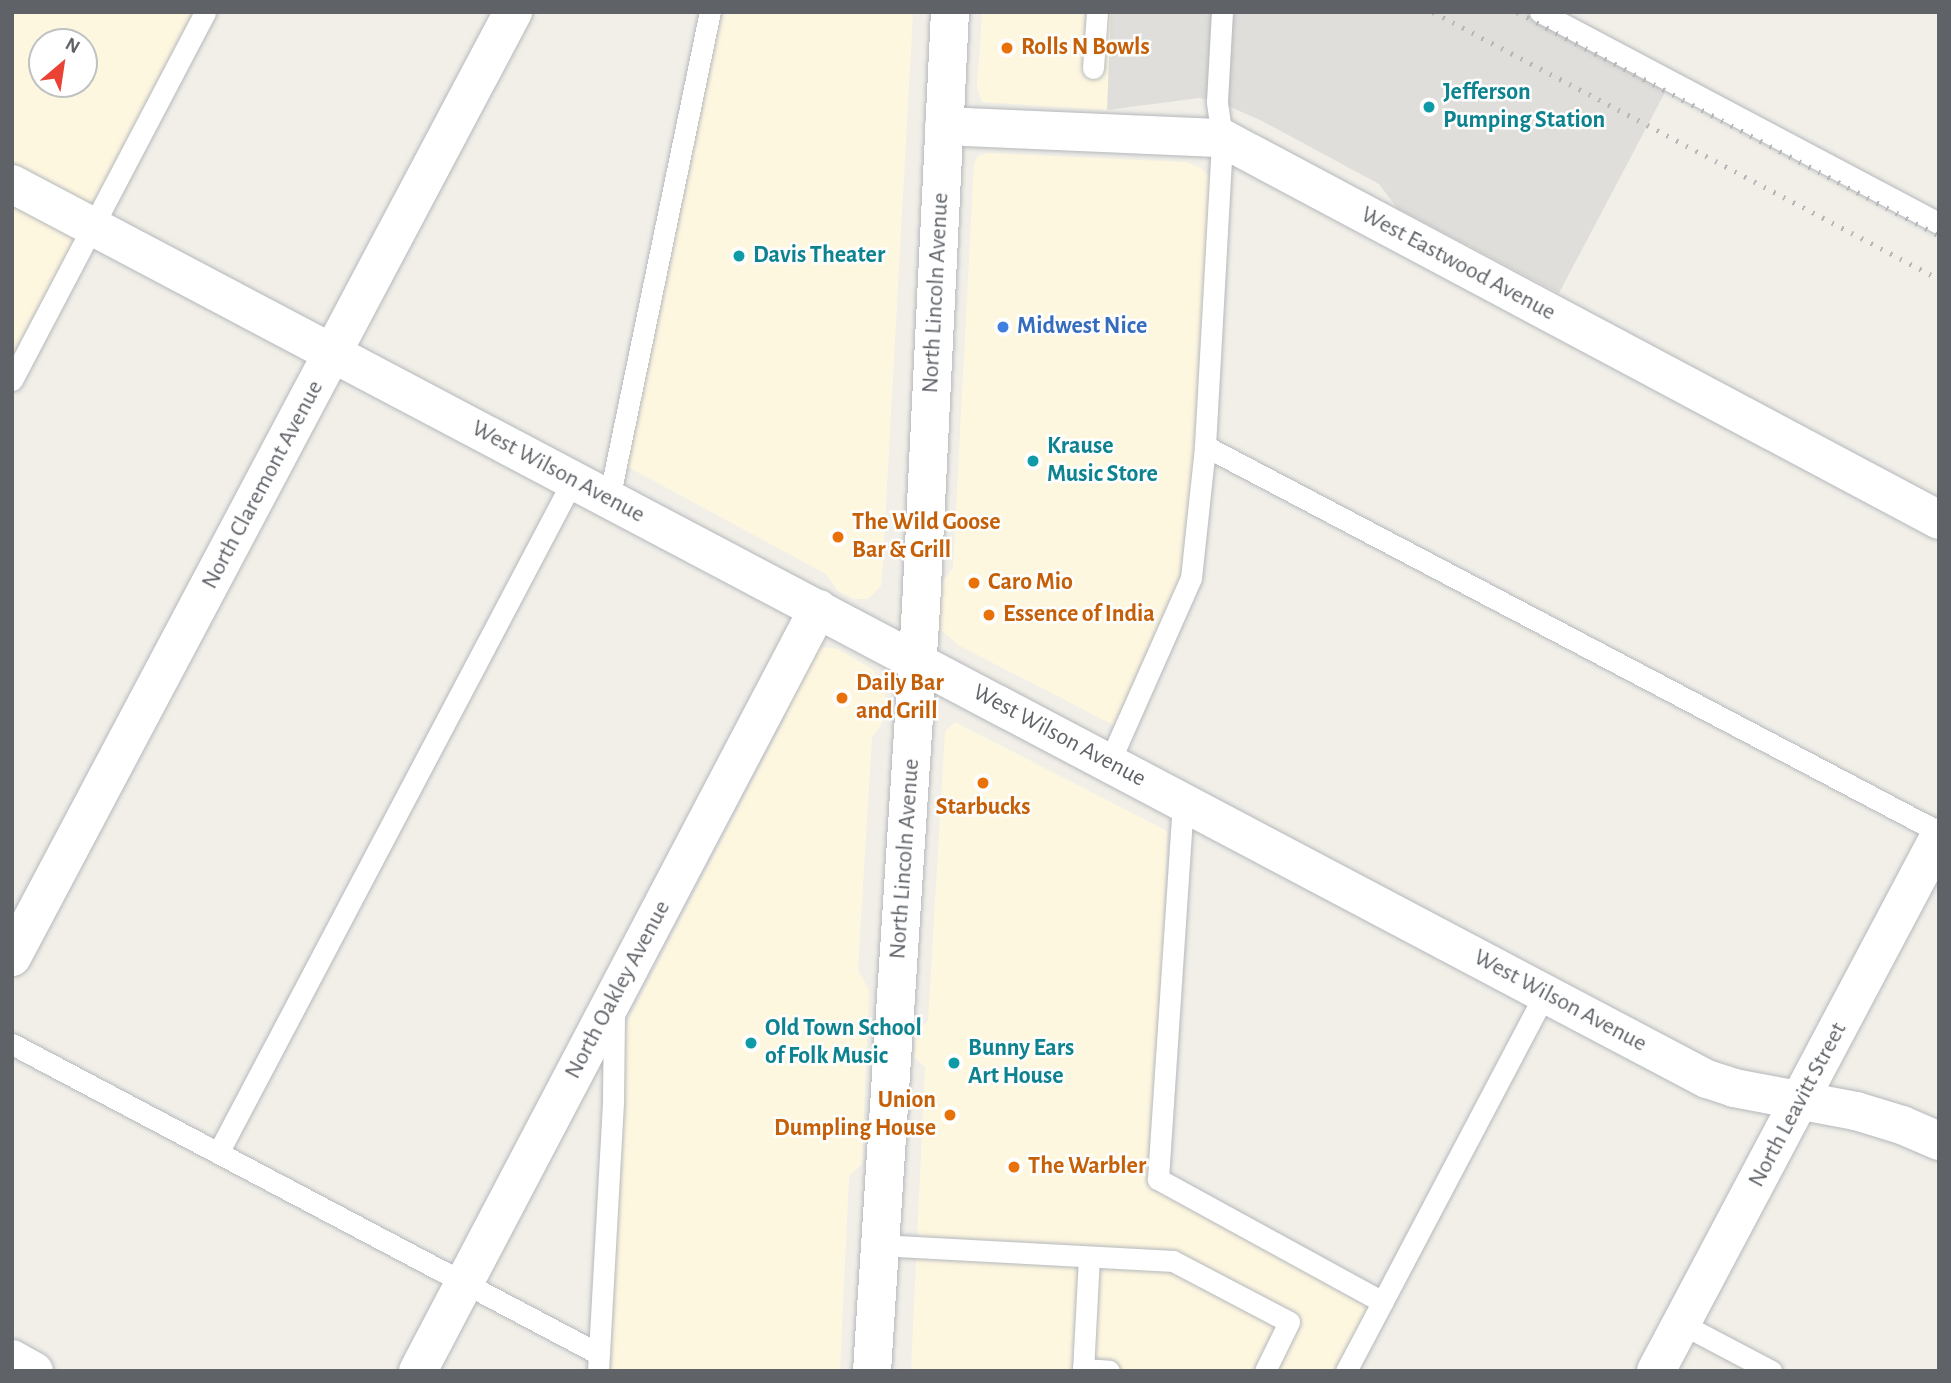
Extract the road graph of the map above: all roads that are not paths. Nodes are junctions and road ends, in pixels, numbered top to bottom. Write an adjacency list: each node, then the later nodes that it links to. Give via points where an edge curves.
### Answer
1 (205, 12): 13 (lane)
2 (513, 12): 14 (street, North Claremont Avenue)
3 (710, 12): 18 (lane)
4 (950, 12): 9 (street, North Lincoln Avenue)
5 (1097, 12): 8 (lane)
6 (1222, 12): 10 (lane, via 1217,101)
7 (1540, 12): 12 (lane)
8 (1093, 68)
9 (944, 126): 10 (street, West Eastwood Avenue); 21 (street, North Lincoln Avenue)
10 (1222, 138): 16 (lane); 19 (street, West Eastwood Avenue)
11 (12, 184): 13 (street, West Wilson Avenue)
12 (1939, 223)
13 (93, 226): 14 (street, West Wilson Avenue); 15 (lane)
14 (333, 353): 17 (street, West Wilson Avenue); 25 (street, North Claremont Avenue)
15 (12, 380)
16 (1205, 446): 22 (lane, via 1191,578); 24 (lane)
17 (573, 480): 18 (street, West Wilson Avenue); 31 (lane)
18 (609, 499): 20 (street, West Wilson Avenue)
19 (1939, 520)
20 (818, 609): 21 (street, West Wilson Avenue); 27 (street, North Oakley Avenue)
21 (917, 662): 22 (street, West Wilson Avenue); 32 (street, North Lincoln Avenue)
22 (1109, 763): 23 (street, West Wilson Avenue)
23 (1182, 802): 26 (street, West Wilson Avenue); 35 (lane, via 1158,1179)
24 (1939, 835): 29 (street, North Leavitt Street)
25 (12, 957)
26 (1545, 993): 29 (street, West Wilson Avenue, via 1707,1079); 35 (lane)
27 (614, 997): 34 (street, North Oakley Avenue); 38 (lane)
28 (12, 1044): 31 (lane)
29 (1800, 1101): 30 (street, West Wilson Avenue, via 1856,1111); 36 (street, North Leavitt Street)
30 (1939, 1141)
31 (218, 1153): 34 (lane)
32 (880, 1245): 33 (lane); 42 (street, North Lincoln Avenue)
33 (1089, 1257): 39 (lane); 44 (lane, via 1173,1261 1289,1322)
34 (464, 1283): 38 (lane); 41 (street, North Oakley Avenue)
35 (1383, 1302): 45 (lane)
36 (1682, 1324): 46 (street, North Leavitt Street); 47 (lane)
37 (12, 1359): 40 (street)
38 (598, 1362)
39 (1083, 1370): 43 (lane)
40 (34, 1371)
41 (418, 1371)
42 (872, 1371)
43 (1109, 1371)
44 (1265, 1371)
45 (1346, 1371)
46 (1656, 1371)
47 (1771, 1371)

